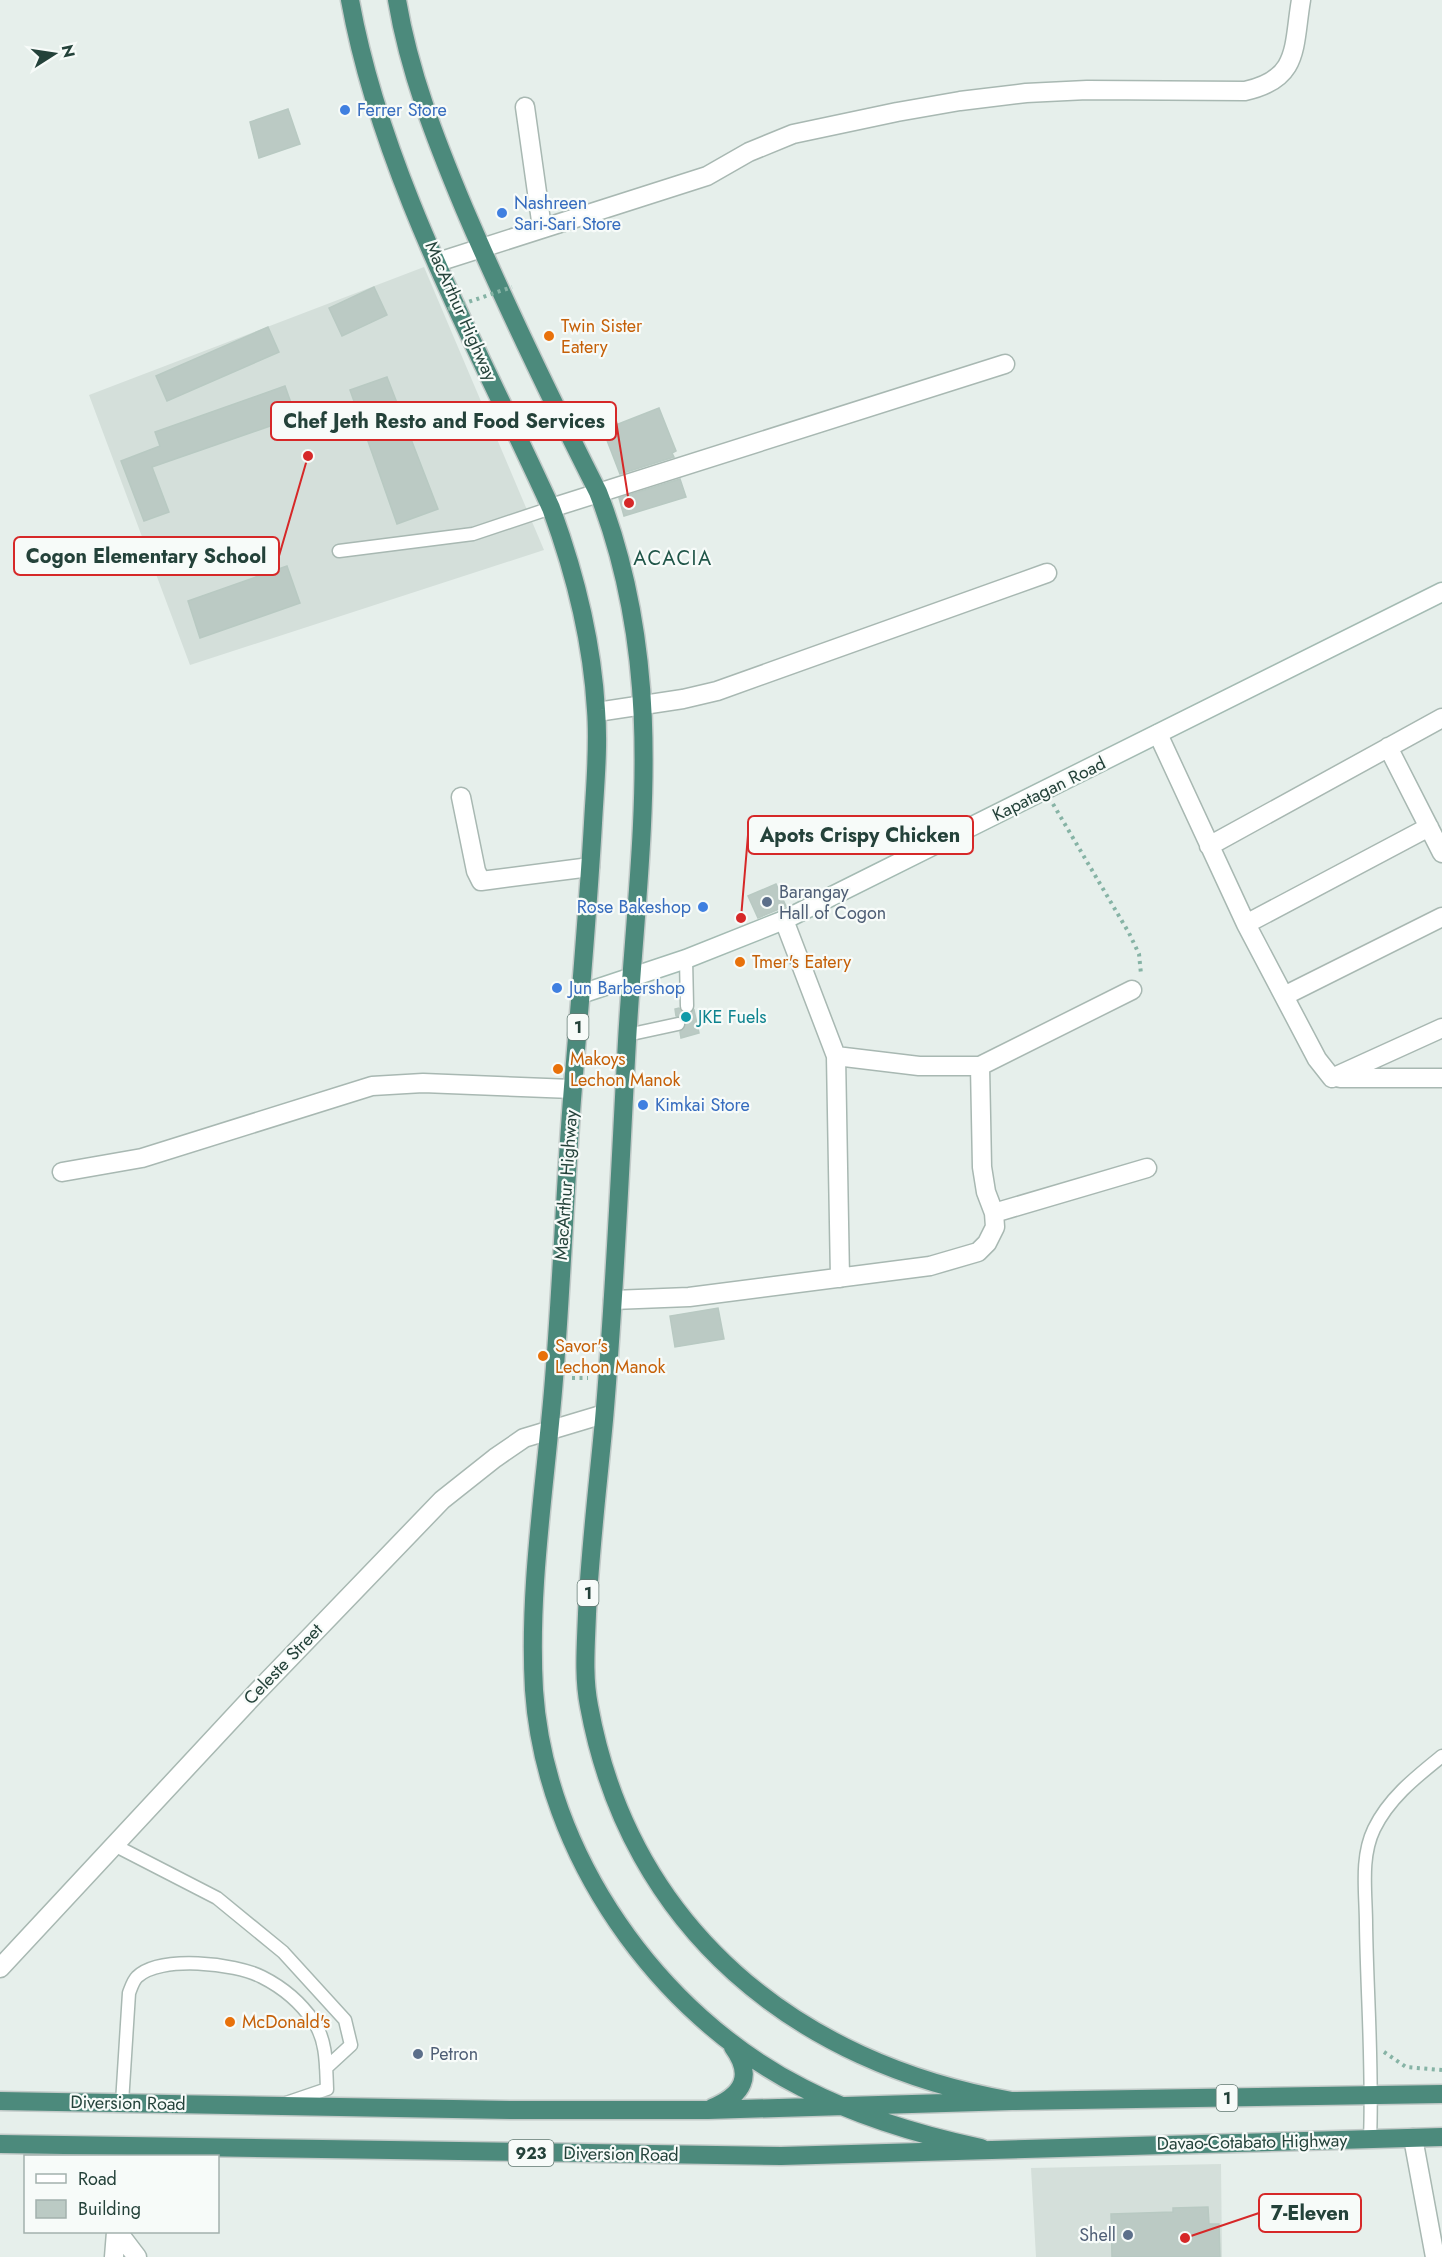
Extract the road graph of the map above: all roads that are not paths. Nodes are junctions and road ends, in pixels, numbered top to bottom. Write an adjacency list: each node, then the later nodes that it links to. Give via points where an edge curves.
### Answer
1 (350, 0): 7 (highway, MacArthur Highway / 1, via 385,135)
2 (397, 0): 6 (highway, 1, via 423,101)
3 (1301, 0): 5 (street, via 1287,68 1269,85 1245,91 1026,93 897,112 793,134 706,176)
4 (525, 107): 5 (street)
5 (542, 228): 6 (street)
6 (480, 247): 7 (street); 9 (highway, 1)
7 (438, 262): 10 (highway, MacArthur Highway / 1)
8 (1005, 364): 9 (street)
9 (598, 492): 10 (street); 14 (highway, 1, via 627,587)
10 (551, 508): 11 (lane, via 473,534); 15 (highway, MacArthur Highway / 1, via 578,595)
11 (339, 551)
12 (1047, 573): 14 (street, via 717,691)
13 (1442, 592): 17 (street, Kapatagan Road)
14 (644, 706): 15 (street); 28 (highway, 1)
15 (597, 712): 23 (highway, MacArthur Highway / 1)
16 (1442, 718): 18 (street)
17 (1158, 734): 21 (street); 25 (street, Kapatagan Road)
18 (1388, 747): 20 (street); 21 (street)
19 (461, 797): 23 (street, via 476,871 482,881)
20 (1429, 827): 22 (street); 26 (street)
21 (1209, 846): 26 (street)
22 (1442, 853)
23 (590, 867): 30 (highway, MacArthur Highway / 1)
24 (1442, 917): 31 (street)
25 (784, 921): 27 (street, Kapatagan Road); 36 (street)
26 (1246, 924): 31 (street)
27 (686, 959): 28 (street, Kapatagan Road); 32 (lane)
28 (633, 977): 30 (street, Kapatagan Road); 35 (highway, 1)
29 (1132, 990): 37 (street)
30 (581, 994): 40 (highway, MacArthur Highway / 1)
31 (1284, 996): 38 (street, via 1317,1059)
32 (687, 1006)
33 (678, 1024): 35 (lane)
34 (1442, 1028): 38 (street)
35 (627, 1035): 45 (highway, 1)
36 (836, 1056): 37 (street, via 919,1066); 44 (street)
37 (980, 1066): 43 (street, via 982,1167)
38 (1332, 1078): 39 (street)
39 (1442, 1078)
40 (572, 1089): 42 (street, via 423,1083 372,1086 142,1158); 47 (highway, MacArthur Highway / 1)
41 (1147, 1168): 43 (street)
42 (62, 1172)
43 (994, 1214): 44 (street, via 995,1227 978,1252 930,1266)
44 (840, 1278): 45 (street, via 689,1297)
45 (614, 1300): 46 (highway, 1)
46 (604, 1414): 47 (street, Celeste Street); 56 (highway, 1, via 588,1585 588,1702 612,1793 653,1875 700,1939 731,1971 810,2031 909,2075 962,2092)
47 (550, 1429): 49 (street, Celeste Street, via 524,1438 442,1500); 51 (highway, MacArthur Highway / 1, via 534,1628 534,1689 550,1776 578,1853 621,1925 667,1984)
48 (1442, 1756): 54 (lane, via 1403,1787 1374,1828 1365,1856)
49 (114, 1845): 50 (street, Celeste Street); 52 (lane, via 217,1898 283,1952 345,2020 351,2045)
50 (0, 1968)
51 (726, 2038): 59 (highway, MacArthur Highway / 1, via 794,2083); 60 (highway, via 741,2058 745,2076 737,2092)
52 (326, 2068): 57 (lane, via 322,2036 314,2021 292,1996 261,1976 186,1963 150,1968 135,1978 129,1993); 58 (lane, via 327,2089)
53 (1442, 2094): 54 (highway, 1)
54 (1372, 2096): 56 (highway, 1); 63 (lane)
55 (0, 2101): 57 (highway, Diversion Road)
56 (1012, 2101): 59 (highway, Diversion Road)
57 (122, 2103): 58 (highway, Diversion Road)
58 (276, 2106): 60 (highway, Diversion Road)
59 (842, 2106): 60 (highway, Diversion Road); 66 (highway, MacArthur Highway / 1, via 918,2134)
60 (708, 2110)
61 (1442, 2137): 62 (highway, Davao-Cotabato Highway)
62 (1413, 2138): 63 (highway, Davao-Cotabato Highway); 72 (street)
63 (1370, 2139): 65 (highway, Davao-Cotabato Highway)
64 (0, 2144): 67 (highway, Diversion Road / 923)
65 (1061, 2146): 66 (highway, Diversion Road / 923)
66 (981, 2148): 67 (highway, Diversion Road / 923, via 781,2156)
67 (90, 2151)
68 (117, 2233): 70 (street)
69 (118, 2233): 71 (street)
70 (114, 2257)
71 (137, 2257)
72 (1434, 2257)

